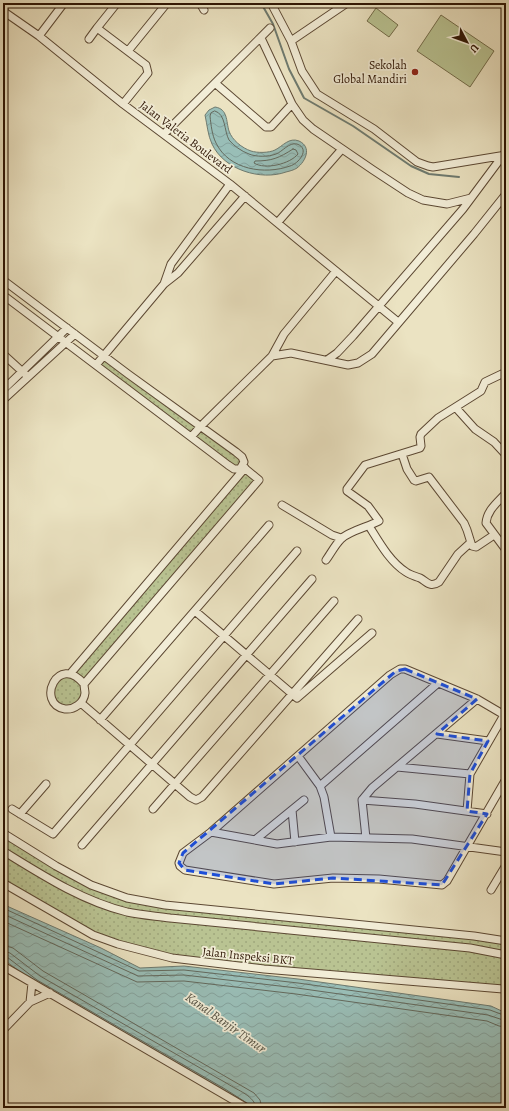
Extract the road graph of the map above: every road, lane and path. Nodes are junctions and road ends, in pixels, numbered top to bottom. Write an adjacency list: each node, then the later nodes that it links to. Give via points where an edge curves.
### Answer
1 (7, 3): 8 (street)
2 (64, 3): 13 (street)
3 (117, 3): 11 (street)
4 (166, 3): 17 (street)
5 (200, 3): 9 (street)
6 (271, 3): 16 (street)
7 (347, 3): 16 (street)
8 (3, 8)
9 (204, 10)
10 (3, 11): 13 (street, Jalan Valeria Boulevard)
11 (97, 28): 15 (street); 17 (street)
12 (270, 28): 14 (street)
13 (39, 36): 19 (street, Jalan Valeria Boulevard)
14 (261, 38): 18 (street); 20 (street)
15 (89, 40)
16 (291, 41): 23 (street, via 302,71 317,94 369,126 417,162 433,167)
17 (128, 51): 19 (street, via 146,65 148,73)
18 (215, 83): 20 (street, via 266,128 271,127); 21 (street)
19 (123, 104): 21 (street, Jalan Valeria Boulevard)
20 (292, 104): 22 (street, via 303,120)
21 (164, 134): 24 (street, Jalan Valeria Boulevard)
22 (342, 149): 27 (street, via 423,200 447,204); 28 (street)
23 (505, 154): 27 (street)
24 (230, 184): 26 (street, Jalan Valeria Boulevard); 31 (street, via 171,264)
25 (506, 194): 34 (street)
26 (245, 196): 28 (street, Jalan Valeria Boulevard); 31 (street, via 178,274)
27 (471, 198): 33 (street)
28 (278, 222): 29 (street, Jalan Valeria Boulevard)
29 (336, 271): 33 (street, Jalan Valeria Boulevard); 41 (street, via 284,334)
30 (3, 280): 35 (street)
31 (164, 284): 40 (street)
32 (3, 295): 37 (street)
33 (378, 306): 34 (street, Jalan Valeria Boulevard); 42 (street, via 344,347)
34 (398, 322): 42 (street, via 372,354 358,363 348,365)
35 (67, 328): 36 (street); 37 (street)
36 (75, 334): 38 (street); 40 (street)
37 (58, 336): 38 (street); 45 (street)
38 (66, 342): 43 (street); 45 (street)
39 (3, 354): 45 (street)
40 (104, 356): 43 (street); 49 (street)
41 (272, 356): 42 (street, via 291,353); 49 (street)
42 (327, 360)
43 (96, 365): 50 (street)
44 (506, 372): 48 (street, via 485,382 481,390)
45 (26, 374): 46 (street)
46 (6, 388): 47 (street)
47 (3, 400)
48 (454, 408): 51 (street, via 438,418 421,434 421,447); 52 (street)
49 (200, 427): 50 (street); 53 (street, via 242,457)
50 (191, 437): 53 (street, via 230,467)
51 (402, 454): 57 (street, via 365,465 347,489 368,506 378,520); 60 (street, via 407,469 415,481 429,477 464,523)
52 (506, 455)
53 (243, 467): 71 (street); 73 (street, via 259,480)
54 (506, 493): 58 (street, via 486,518 486,523)
55 (282, 505): 59 (street)
56 (269, 525): 66 (street)
57 (369, 526): 59 (street); 60 (street, via 388,554 405,571 430,585 439,582 458,554)
58 (494, 535): 60 (street, via 476,547); 61 (street)
59 (341, 538): 63 (street)
60 (470, 543)
61 (506, 550)
62 (297, 551): 69 (street)
63 (326, 560)
64 (312, 579): 70 (street)
65 (334, 601): 72 (street)
66 (195, 611): 69 (street); 79 (street)
67 (358, 619): 75 (street)
68 (372, 633): 75 (street, via 297,698)
69 (224, 636): 70 (street); 82 (street)
70 (246, 655): 72 (street); 84 (street)
71 (70, 674): 73 (street, via 78,677); 77 (street, via 61,675 54,680 50,689 51,698 56,705 64,709 73,708)
72 (270, 675): 75 (street); 89 (street)
73 (84, 684): 77 (street, via 85,694)
74 (438, 684): 76 (street); 83 (street, via 405,669 396,671); 90 (street)
75 (292, 694): 89 (street, via 202,797 196,800 190,798)
76 (477, 699): 78 (street); 80 (street)
77 (81, 703): 79 (street)
78 (505, 715): 81 (street)
79 (100, 720): 82 (street)
80 (437, 734): 81 (street); 85 (street)
81 (488, 741): 86 (street)
82 (129, 745): 84 (street); 97 (street, via 53,834)
83 (298, 756): 90 (street); 99 (street)
84 (152, 765): 89 (street); 105 (street)
85 (397, 767): 86 (street); 92 (street)
86 (470, 774): 96 (street)
87 (506, 779): 98 (street)
88 (46, 784): 97 (street)
89 (175, 784): 94 (street)
90 (320, 786): 101 (street)
91 (304, 800): 95 (street)
92 (362, 800): 96 (street); 102 (street)
93 (12, 809): 97 (street)
94 (154, 809)
95 (292, 810): 103 (street); 104 (street)
96 (467, 811): 98 (street)
97 (20, 814)
98 (487, 814): 106 (street)
99 (211, 832): 103 (street); 106 (street, via 183,853 179,863 184,870 274,884 333,878 442,885)
100 (3, 833): 112 (street, via 56,866 91,884 127,898 165,905)
101 (331, 837): 102 (street); 104 (street)
102 (366, 838): 106 (street, via 412,839)
103 (255, 840): 104 (street, via 277,844)
104 (295, 842)
105 (82, 845)
106 (467, 847): 108 (street)
107 (3, 851): 113 (street, via 85,898 127,912 470,948)
108 (506, 852)
109 (506, 865): 111 (street)
110 (3, 883): 116 (street, Jalan Inspeksi BKT, via 93,935 172,958 264,969 497,988)
111 (491, 890)
112 (506, 941)
113 (506, 955)
114 (3, 966): 115 (street)
115 (32, 983): 117 (street); 118 (street)
116 (506, 991)
117 (50, 993): 118 (street); 120 (street)
118 (30, 1002): 119 (street)
119 (3, 1030)
120 (246, 1108)

